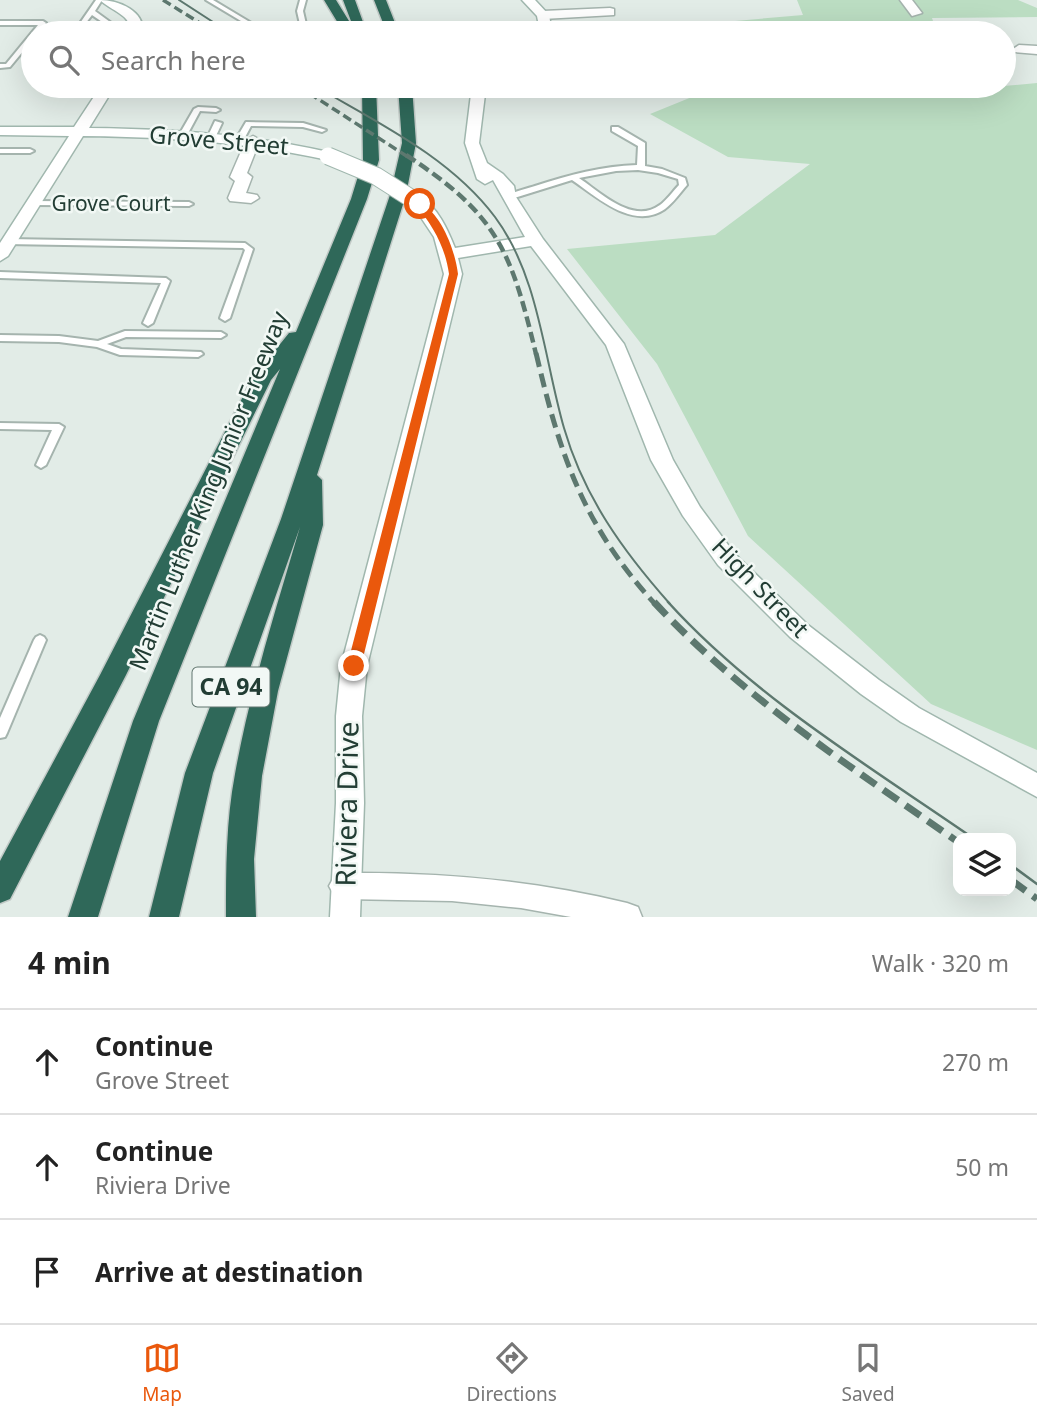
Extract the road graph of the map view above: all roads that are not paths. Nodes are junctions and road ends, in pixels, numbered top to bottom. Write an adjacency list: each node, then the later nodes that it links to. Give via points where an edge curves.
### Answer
1 (99, 0): 11 (lane)
2 (106, 0): 17 (main road)
3 (209, 0): 18 (lane)
4 (303, 0): 19 (lane)
5 (330, 0): 20 (highway)
6 (349, 0): 21 (highway)
7 (380, 0): 10 (highway)
8 (528, 0): 14 (main road)
9 (906, 0): 13 (main road)
10 (388, 6)
11 (91, 11): 15 (lane); 16 (lane)
12 (610, 12): 14 (main road)
13 (916, 13)
14 (543, 15): 22 (main road)
15 (84, 21)
16 (106, 21)
17 (134, 21)
18 (245, 21)
19 (302, 21)
20 (343, 21)
21 (356, 21)
22 (544, 21)
23 (0, 23): 24 (lane)
24 (21, 23)
25 (1019, 49): 27 (main road)
26 (21, 50): 28 (lane, via 8,66)
27 (1037, 50)
28 (0, 66)
29 (100, 98): 37 (main road)
30 (370, 98): 52 (highway, Martin Luther King Junior Freeway / CA 94, via 370,160)
31 (406, 98): 60 (highway, CA 94, via 409,143 398,195)
32 (478, 98): 44 (main road, High Street, via 472,144 485,179)
33 (216, 110): 38 (lane, via 198,109)
34 (615, 129): 42 (lane, via 642,145)
35 (322, 130): 39 (lane, via 249,124)
36 (0, 131): 37 (main road, Grove Street)
37 (78, 132): 38 (main road, Grove Street); 46 (main road)
38 (183, 135): 39 (main road, Grove Street, via 215,129)
39 (246, 140): 45 (main road, via 238,177 244,177 236,198); 50 (main road, Grove Street, bridge, via 281,143 328,156 403,190 434,221)
40 (0, 151): 41 (lane)
41 (30, 151)
42 (641, 169): 43 (lane, via 599,170); 43 (lane, via 681,178 682,185 656,211 620,208)
43 (575, 178): 44 (lane)
44 (508, 197): 48 (main road, High Street)
45 (251, 198)
46 (33, 203): 47 (lane, Grove Court); 49 (main road)
47 (188, 204)
48 (535, 240): 50 (main road); 65 (main road, High Street, via 615,344 677,488 748,583 870,687 910,715)
49 (4, 249): 53 (lane, via 245,246 249,249)
50 (451, 254): 62 (main road, Grove Street, via 453,274 447,304)
51 (0, 275): 54 (lane, via 166,281)
52 (313, 316): 67 (highway, via 262,379); 68 (highway, Martin Luther King Junior Freeway / CA 94, via 146,721)
53 (225, 318)
54 (148, 323)
55 (221, 335): 57 (lane, via 125,334)
56 (0, 338): 57 (lane)
57 (99, 344): 58 (lane, via 120,352)
58 (198, 354)
59 (0, 426): 61 (lane, via 59,426)
60 (311, 461): 69 (highway, CA 94, via 199,774); 70 (highway, via 312,525 265,691 247,776)
61 (41, 465)
62 (377, 568): 66 (main road, Riviera Drive, via 350,703)
63 (40, 640): 64 (lane)
64 (0, 733)
65 (1037, 786)
66 (344, 886): 71 (main road, Riviera Drive); 72 (main road, via 506,891)
67 (0, 890)
68 (83, 917)
69 (163, 917)
70 (241, 917)
71 (345, 917)
72 (627, 917)

